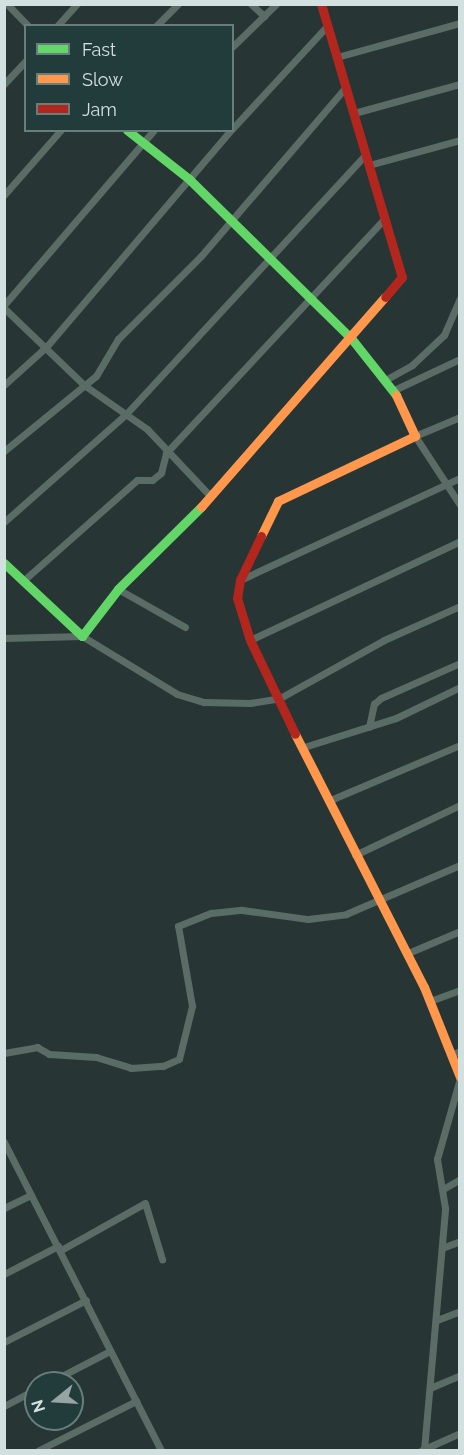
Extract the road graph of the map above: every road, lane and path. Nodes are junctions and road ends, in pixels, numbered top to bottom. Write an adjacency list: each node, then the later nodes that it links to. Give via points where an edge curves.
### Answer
1 (7, 4): 10 (street)
2 (77, 4): 8 (street)
3 (178, 4): 11 (street)
4 (251, 4): 7 (street)
5 (276, 4): 7 (street)
6 (321, 4): 12 (street)
7 (264, 16): 13 (street)
8 (65, 22)
9 (459, 23): 14 (street)
10 (26, 24)
11 (158, 24)
12 (327, 26): 14 (street); 20 (street)
13 (234, 45)
14 (337, 57): 18 (street)
15 (24, 62): 16 (street)
16 (4, 84)
17 (459, 84): 19 (street)
18 (346, 87): 19 (street); 31 (street)
19 (354, 112): 27 (street)
20 (234, 128)
21 (60, 132): 30 (street)
22 (129, 132): 26 (street)
23 (152, 132): 26 (street)
24 (230, 132): 29 (street)
25 (459, 140): 28 (street)
26 (142, 143): 29 (street); 36 (street)
27 (366, 154): 28 (street); 33 (street)
28 (369, 165): 32 (street)
29 (189, 179): 31 (street); 38 (street)
30 (4, 195)
31 (229, 219): 33 (street); 42 (street, via 201,256 118,339 96,376)
32 (384, 219): 35 (street); 37 (street, via 402,277)
33 (268, 259): 35 (street); 44 (street)
34 (459, 298): 40 (street, via 444,335 412,365)
35 (310, 299): 37 (street); 48 (street)
36 (4, 307): 38 (street)
37 (351, 338): 40 (street); 51 (street)
38 (47, 346): 41 (street); 42 (street)
39 (459, 359): 43 (street)
40 (387, 379): 43 (street)
41 (4, 384)
42 (84, 385): 44 (street); 47 (street)
43 (394, 390): 46 (street)
44 (127, 413): 48 (street); 53 (street)
45 (459, 417): 46 (street)
46 (415, 436): 50 (street); 57 (street, via 286,494 272,511 258,550)
47 (4, 451)
48 (166, 453): 51 (street); 56 (street, via 161,473 152,480 137,480)
49 (459, 478): 50 (street)
50 (446, 484): 52 (street); 57 (street)
51 (211, 497): 58 (street)
52 (459, 505)
53 (4, 522)
54 (459, 541): 63 (street)
55 (4, 563): 56 (street)
56 (24, 580): 61 (street)
57 (240, 580): 63 (street, via 237,598)
58 (118, 590): 60 (street); 61 (street)
59 (459, 606): 66 (street)
60 (185, 627)
61 (82, 636): 62 (street); 66 (street, via 177,694 204,702)
62 (4, 638)
63 (250, 640): 66 (street)
64 (459, 663): 67 (street, via 381,698 374,704)
65 (459, 687): 67 (street)
66 (279, 698): 69 (street)
67 (369, 727): 69 (street)
68 (459, 745): 70 (street)
69 (304, 747): 70 (street)
70 (328, 801): 72 (street)
71 (459, 805): 72 (street)
72 (355, 855): 74 (street)
73 (459, 865): 74 (street)
74 (381, 902): 76 (street); 79 (street, via 308,919 242,910 211,913 178,926 176,937 186,964 192,1006 179,1059 163,1066 131,1068 96,1057 49,1054 37,1047)
75 (459, 931): 76 (street)
76 (408, 953): 78 (street)
77 (459, 990): 78 (street)
78 (430, 1001): 80 (street)
79 (4, 1053)
80 (456, 1053): 81 (street)
81 (459, 1078): 82 (street)
82 (458, 1103): 85 (street, via 437,1159)
83 (5, 1142): 86 (street)
84 (459, 1179): 85 (street)
85 (443, 1189): 90 (street)
86 (32, 1195): 87 (street); 89 (street)
87 (4, 1208)
88 (459, 1240): 90 (street)
89 (59, 1248): 91 (street, via 145,1203); 92 (street); 93 (street)
90 (442, 1248): 95 (street)
91 (162, 1259)
92 (4, 1274)
93 (86, 1300): 96 (street); 97 (street)
94 (459, 1311): 95 (street)
95 (437, 1320): 100 (street)
96 (4, 1342)
97 (110, 1351): 98 (street); 102 (street)
98 (71, 1371)
99 (459, 1375): 100 (street)
100 (430, 1389): 107 (street)
101 (24, 1395): 103 (street)
102 (136, 1401): 105 (street); 106 (street)
103 (4, 1406)
104 (459, 1434): 107 (street)
105 (39, 1450)
106 (161, 1450)
107 (424, 1450)

